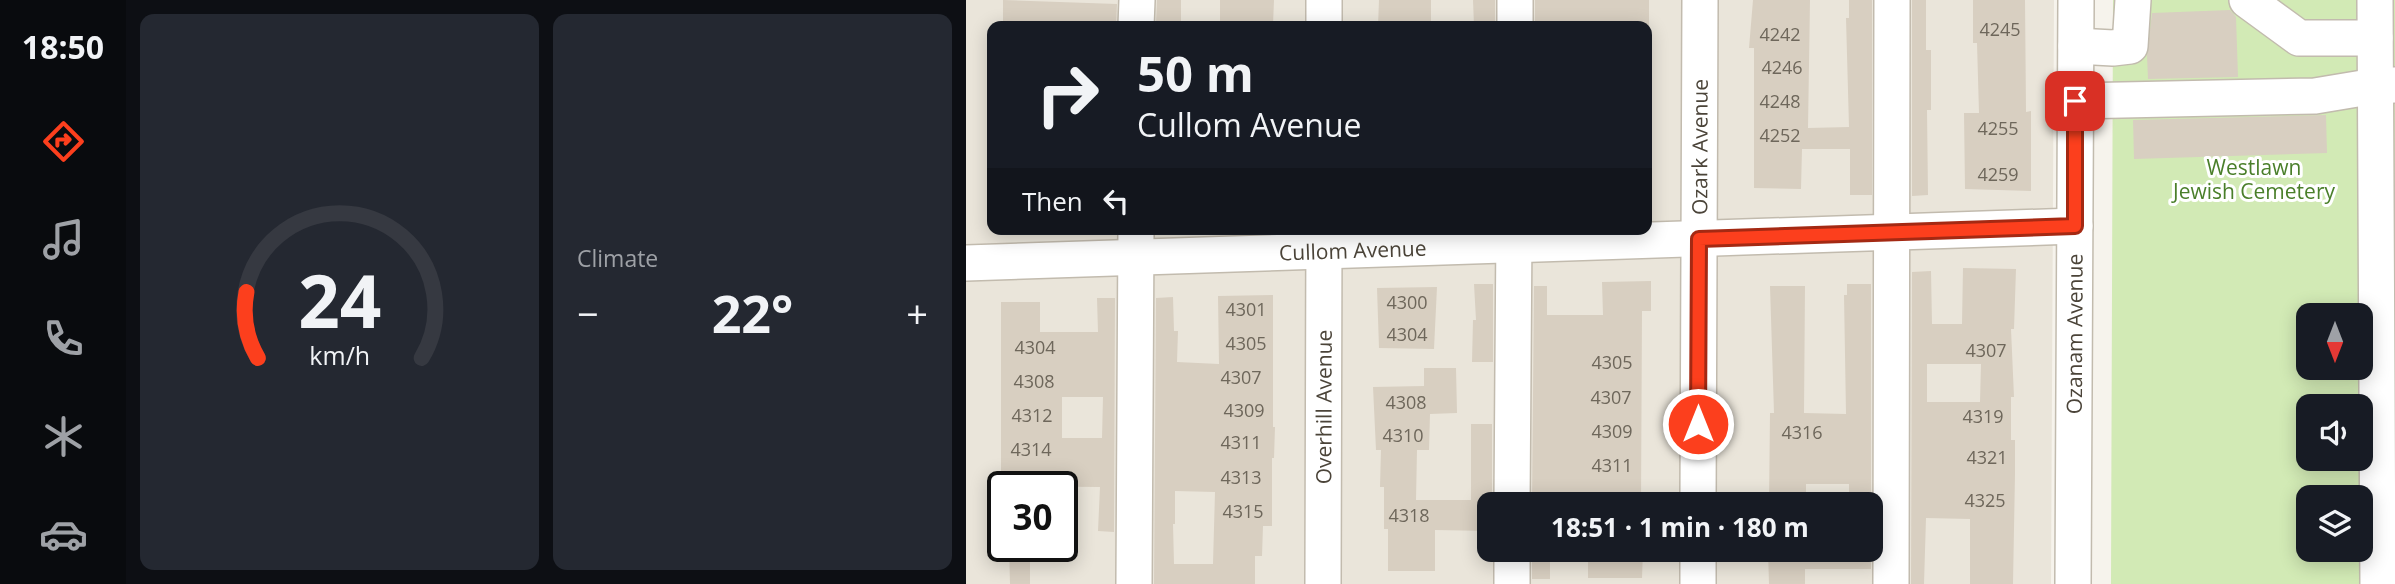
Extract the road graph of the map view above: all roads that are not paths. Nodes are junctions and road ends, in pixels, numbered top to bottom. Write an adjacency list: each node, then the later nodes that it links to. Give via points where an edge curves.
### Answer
1 (1137, 0): 10 (street)
2 (1324, 0): 11 (street)
3 (1515, 0): 12 (street)
4 (1700, 0): 20 (street, Ozark Avenue)
5 (1892, 0): 18 (street)
6 (2076, 0): 14 (street, Ozanam Avenue)
7 (2133, 0): 14 (street, via 2130,46)
8 (2247, 0): 13 (street, via 2299,38)
9 (2375, 0): 13 (street)
10 (1136, 21)
11 (1324, 21)
12 (1514, 21)
13 (2375, 38): 15 (street)
14 (2076, 46): 16 (street, Ozanam Avenue)
15 (2385, 86): 16 (street, via 2315,96); 34 (street)
16 (2075, 101): 17 (street, Ozanam Avenue)
17 (2075, 226): 18 (street, Cullom Avenue); 33 (street, Ozanam Avenue)
18 (1892, 232): 20 (street, Cullom Avenue); 32 (street)
19 (1514, 237): 20 (street, Cullom Avenue); 21 (street, Cullom Avenue); 24 (street)
20 (1699, 239): 25 (street, Ozark Avenue)
21 (1324, 240): 22 (street, Cullom Avenue); 29 (street, Overhill Avenue)
22 (1136, 243): 23 (street, Cullom Avenue); 28 (street)
23 (966, 263)
24 (1512, 492)
25 (1698, 492)
26 (1512, 562): 30 (street)
27 (1698, 562): 31 (street)
28 (1134, 584)
29 (1323, 584)
30 (1512, 584)
31 (1698, 584)
32 (1891, 584)
33 (2073, 584)
34 (2378, 584)

